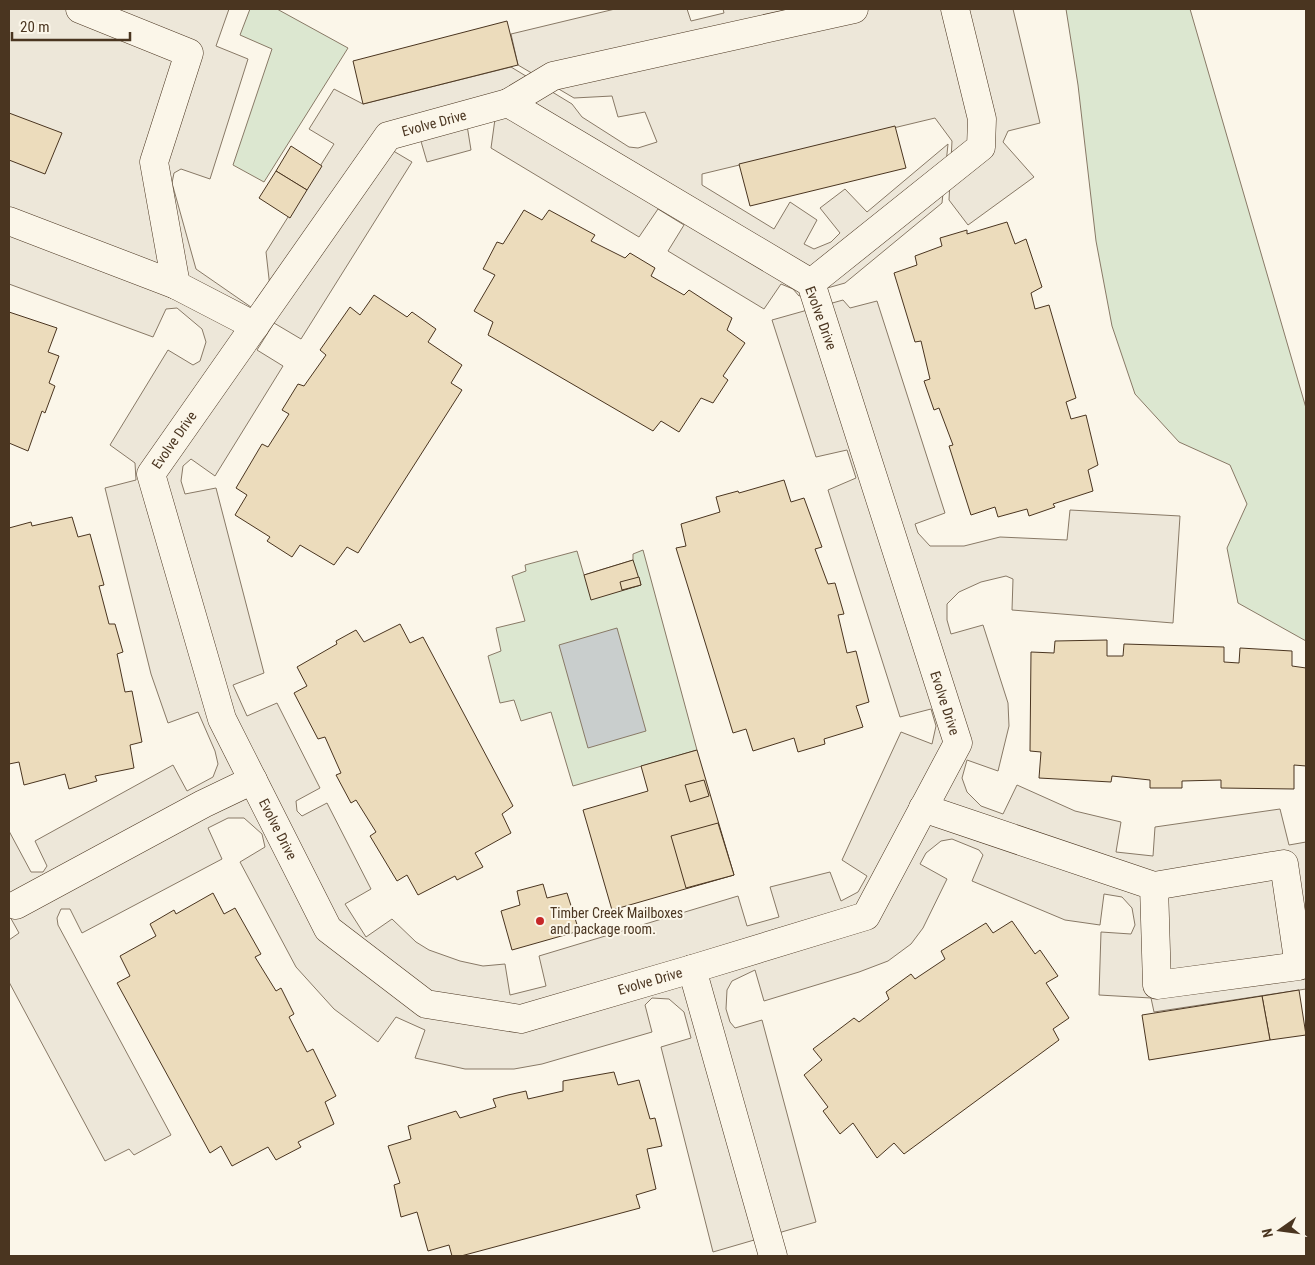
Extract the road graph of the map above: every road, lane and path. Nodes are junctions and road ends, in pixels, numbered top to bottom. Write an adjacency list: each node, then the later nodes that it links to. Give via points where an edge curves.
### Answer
1 (80, 9): 7 (street, via 188,53 154,162)
2 (854, 9): 4 (street, via 553,76)
3 (955, 9): 6 (street, via 982,119 981,147)
4 (508, 103): 6 (street, Evolve Drive); 8 (street, Evolve Drive, via 388,136)
5 (9, 221): 7 (street)
6 (811, 283): 10 (street, Evolve Drive, via 958,743)
7 (176, 285): 8 (street)
8 (254, 326): 9 (street, Evolve Drive, via 150,474 222,719)
9 (253, 780): 12 (street); 13 (street, Evolve Drive, via 328,929 426,1004 520,1019)
10 (923, 808): 11 (street); 13 (street, Evolve Drive, via 866,916)
11 (1154, 886): 11 (street, via 1284,864 1299,966 1156,985)
12 (16, 905)
13 (692, 969): 14 (street, Evolve Drive)
14 (773, 1256)

